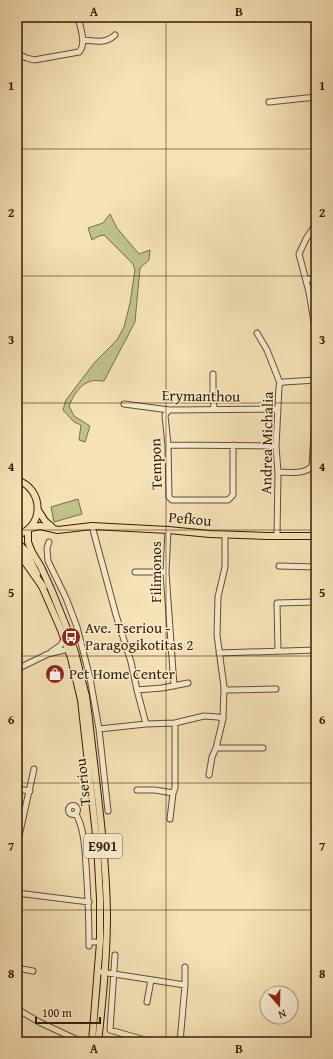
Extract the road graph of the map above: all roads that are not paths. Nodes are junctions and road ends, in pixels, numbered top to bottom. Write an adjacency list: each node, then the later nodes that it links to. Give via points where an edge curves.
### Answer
1 (78, 17): 3 (street)
2 (115, 34): 3 (street, via 108,40)
3 (83, 40): 4 (street, via 80,52 34,60)
4 (17, 54)
5 (316, 97): 6 (street)
6 (269, 102)
7 (316, 224): 8 (street, via 299,254)
8 (306, 279): 9 (street); 11 (street)
9 (316, 279)
10 (257, 333): 15 (street, Andrea Michalia, via 268,350)
11 (316, 334)
12 (316, 342): 14 (street)
13 (213, 374): 17 (street)
14 (316, 380): 15 (street)
15 (280, 383): 18 (street, Andrea Michalia)
16 (124, 404): 19 (street, Erymanthou)
17 (214, 409): 18 (street, Erymanthou); 19 (street, Erymanthou)
18 (278, 409): 23 (street, Andrea Michalia)
19 (169, 410): 21 (street, Tempon, via 166,415)
20 (315, 419): 24 (street, via 312,466 304,472)
21 (168, 445): 22 (street); 22 (street, Tempon, via 169,497 172,500 228,500 233,495)
22 (234, 445): 23 (street)
23 (276, 446): 24 (street, Andrea Michalia)
24 (278, 472): 33 (street, Andrea Michalia)
25 (17, 480): 26 (main road, via 33,491)
26 (38, 510): 28 (main road, via 36,520); 29 (main road, via 48,524)
27 (92, 526): 29 (main road, Pefkou); 30 (main road, Pefkou); 55 (street)
28 (29, 529): 29 (main road, Pefkou, via 40,526); 31 (main road); 82 (main road, Tseriou / E901, via 28,542 66,626 86,696 105,869)
29 (62, 530)
30 (168, 530): 32 (main road, Pefkou); 41 (street, Filimonos)
31 (17, 535)
32 (225, 535): 33 (main road, Pefkou); 48 (street, via 225,567 218,598)
33 (277, 536): 34 (main road, Pefkou)
34 (316, 536)
35 (17, 542): 42 (main road, Tseriou / E901, via 24,549)
36 (49, 542): 59 (street, via 48,561 77,627)
37 (17, 552): 42 (highway)
38 (279, 566): 39 (street)
39 (316, 567)
40 (135, 572): 41 (street)
41 (166, 572): 52 (street, Filimonos)
42 (43, 587): 44 (main road, Tseriou / E901)
43 (316, 602): 47 (street, via 277,603)
44 (64, 639): 45 (main road, Tseriou / E901); 49 (street, via 61,645)
45 (68, 649): 49 (street); 71 (main road, Tseriou / E901, via 81,700)
46 (316, 650): 47 (street)
47 (278, 651): 48 (street)
48 (219, 653): 53 (street)
49 (48, 654): 50 (street)
50 (17, 669)
51 (188, 683): 52 (street)
52 (174, 686): 55 (street)
53 (224, 687): 54 (street, via 227,690); 56 (street)
54 (276, 689)
55 (137, 690): 58 (street)
56 (223, 719): 57 (street, via 204,716); 60 (street)
57 (175, 723): 58 (street); 67 (street)
58 (146, 724): 59 (street)
59 (99, 729): 68 (street)
60 (216, 748): 61 (street); 63 (street)
61 (263, 748)
62 (34, 769): 66 (street)
63 (209, 775)
64 (17, 789): 66 (street)
65 (137, 790): 67 (street)
66 (30, 791): 72 (street)
67 (173, 793): 70 (street)
68 (108, 810)
69 (76, 814): 73 (street)
70 (170, 819)
71 (97, 844): 73 (street); 76 (main road, Tseriou / E901)
72 (17, 845)
73 (85, 846): 75 (street)
74 (17, 893): 75 (street)
75 (89, 902): 76 (street, via 89,944)
76 (100, 942): 81 (main road, Tseriou / E901)
77 (115, 955): 83 (street)
78 (185, 967): 85 (street)
79 (17, 968): 80 (street)
80 (34, 971)
81 (98, 971): 82 (street); 91 (main road, Tseriou / E901)
82 (105, 972): 83 (street); 88 (main road, Tseriou / E901)
83 (114, 974): 84 (street); 89 (street)
84 (151, 980): 85 (street); 86 (street)
85 (185, 985): 94 (street)
86 (147, 1002)
87 (17, 1009): 90 (street)
88 (100, 1026): 89 (street); 92 (main road, Tseriou / E901)
89 (110, 1030): 93 (street)
90 (82, 1042)
91 (92, 1042)
92 (98, 1042)
93 (152, 1042)
94 (180, 1042)

